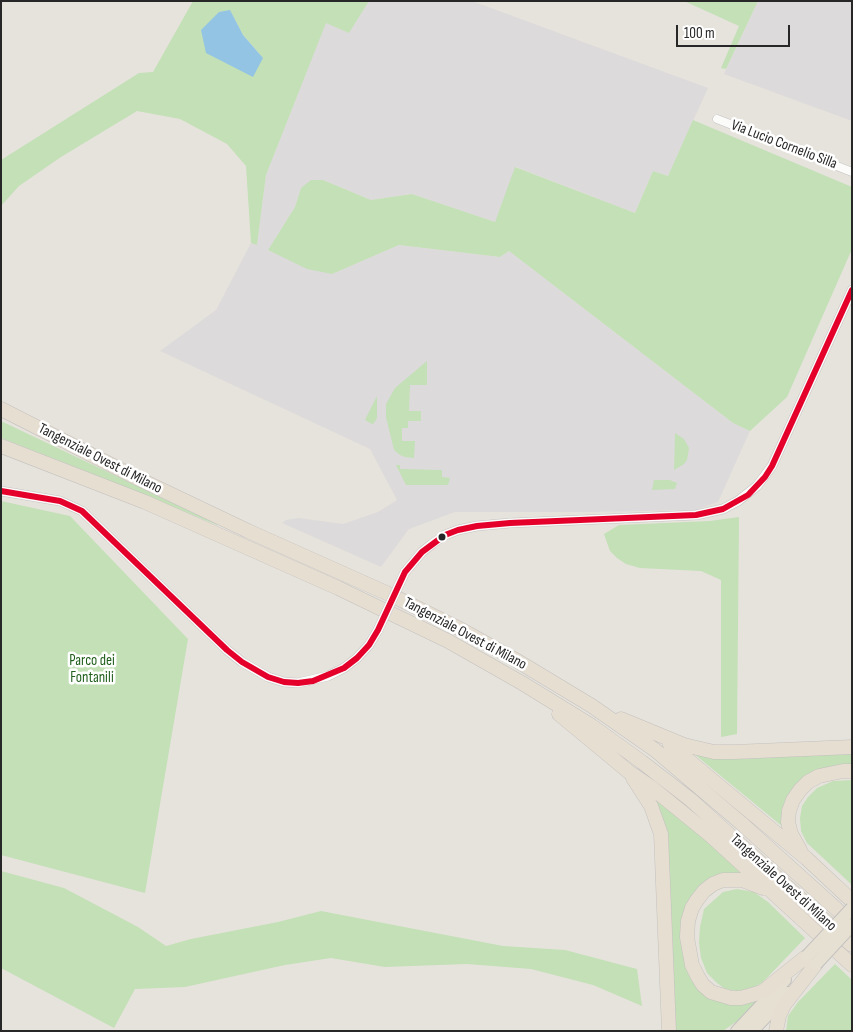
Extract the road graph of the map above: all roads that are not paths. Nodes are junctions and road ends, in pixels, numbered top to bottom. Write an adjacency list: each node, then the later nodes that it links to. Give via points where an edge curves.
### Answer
1 (717, 119): 2 (street, Via Lucio Cornelio Silla)
2 (852, 172)
3 (852, 290): 8 (street, bridge, via 772,466 757,486 738,501 723,509 696,515 510,523 477,526 445,535 405,572 369,645 344,668 328,676 298,683 284,682 255,671 227,650 82,512 60,501)
4 (1, 409): 10 (highway, Tangenziale Ovest di Milano, via 147,483 462,630)
5 (1, 446): 7 (highway, Tangenziale Ovest di Milano)
6 (1, 456): 7 (highway)
7 (67, 472): 9 (highway, Tangenziale Ovest di Milano, via 145,502 338,588 448,641)
8 (1, 491)
9 (522, 683): 14 (highway); 20 (highway, Tangenziale Ovest di Milano, via 592,726 691,800)
10 (592, 706): 11 (highway); 19 (highway, Tangenziale Ovest di Milano, via 701,788)
11 (655, 734): 12 (highway, via 714,752); 15 (highway)
12 (852, 747)
13 (852, 771): 15 (highway, via 820,776 808,782 792,800 788,822)
14 (628, 772): 16 (highway, via 710,835); 23 (highway, via 651,806 661,834)
15 (806, 858): 17 (highway)
16 (774, 894): 21 (highway, via 752,883 732,879 713,884 704,891 692,908 688,929 689,952 698,977 711,992 741,998 762,992); 22 (highway)
17 (852, 901)
18 (852, 908): 21 (highway, bridge)
19 (852, 924): 21 (highway, bridge)
20 (852, 945)
21 (811, 960): 24 (highway); 25 (highway); 26 (highway, via 784,1005)
22 (852, 965)
23 (669, 1031)
24 (737, 1031)
25 (752, 1031)
26 (776, 1031)

